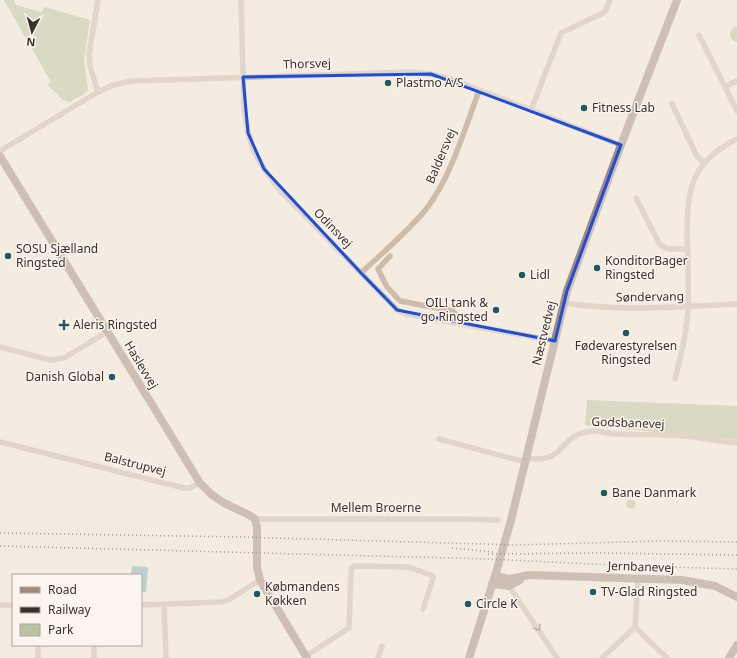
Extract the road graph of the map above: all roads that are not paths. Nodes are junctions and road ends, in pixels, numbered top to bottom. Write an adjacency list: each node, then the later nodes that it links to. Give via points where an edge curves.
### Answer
1 (98, 0): 10 (street, via 89,54 90,71)
2 (241, 0): 6 (street, Odinsvej)
3 (610, 0): 12 (street, via 605,12 561,33)
4 (677, 0): 15 (main road, Næstvedvej)
5 (699, 35): 8 (street)
6 (243, 77): 9 (street, Thorsvej, via 409,72 451,79); 10 (street, Thorsvej, via 132,81); 22 (street, Odinsvej, via 248,133 254,152 264,169 277,187)
7 (737, 81): 8 (street)
8 (725, 87): 13 (street)
9 (480, 91): 12 (street, Thorsvej); 22 (street, Baldersvej, via 447,176 435,197 418,218)
10 (98, 92): 16 (street, Thorsvej)
11 (672, 104): 18 (street, via 697,156)
12 (531, 110): 15 (street, Thorsvej)
13 (737, 111)
14 (737, 139): 18 (street, via 717,150)
15 (621, 145): 25 (main road, Næstvedvej)
16 (0, 151)
17 (0, 156): 29 (main road, Haslevvej)
18 (704, 163): 20 (street, via 694,179 688,199)
19 (636, 198): 20 (street, via 660,245 668,249)
20 (688, 249): 27 (street)
21 (390, 256): 23 (street, via 378,269)
22 (361, 273): 24 (street, Odinsvej)
23 (391, 292): 24 (street); 28 (street, via 400,301 453,311 456,315)
24 (385, 298): 28 (street, Odinsvej, via 397,310 406,314)
25 (564, 303): 27 (street, Søndervang, via 618,309); 30 (main road, Næstvedvej)
26 (737, 304): 27 (street, Søndervang)
27 (688, 307): 32 (street, via 683,348)
28 (455, 323): 30 (street, Odinsvej)
29 (108, 332): 31 (street, via 57,360); 37 (main road, Haslevvej)
30 (555, 341): 36 (main road, Næstvedvej)
31 (0, 347)
32 (675, 379)
33 (439, 439): 36 (street, Godsbanevej)
34 (0, 442): 37 (street, Balstrupvej, via 184,488)
35 (737, 443): 36 (street, Godsbanevej, via 680,435 594,431 578,435 552,457 544,460)
36 (526, 460): 40 (main road, Næstvedvej)
37 (200, 483): 38 (main road, via 211,494)
38 (255, 519): 39 (street, Mellem Broerne); 43 (main road, via 256,561)
39 (498, 520)
40 (495, 576): 41 (main road, Jernbanevej, via 510,579 529,575); 44 (main road, Jernbanevej); 61 (main road, Næstvedvej)
41 (541, 576): 42 (main road, Jernbanevej); 44 (main road, Jernbanevej, via 523,579)
42 (638, 578): 45 (main road, Jernbanevej, via 682,580 715,586); 51 (street)
43 (260, 580): 49 (street, via 222,602); 56 (main road)
44 (509, 586): 62 (street, one-way to 62)
45 (737, 597)
46 (0, 605): 47 (street)
47 (12, 605)
48 (142, 605): 49 (street)
49 (164, 605): 59 (street)
50 (423, 609): 56 (street, via 433,576 408,567 354,566 351,568 349,628)
51 (635, 627): 63 (street); 64 (street)
52 (737, 645): 65 (main road)
53 (38, 646): 57 (street)
54 (94, 646): 58 (street)
55 (382, 646): 60 (street)
56 (307, 657)
57 (38, 658)
58 (94, 658)
59 (166, 658)
60 (378, 658)
61 (469, 658)
62 (557, 658)
63 (602, 658)
64 (667, 658)
65 (729, 658)

